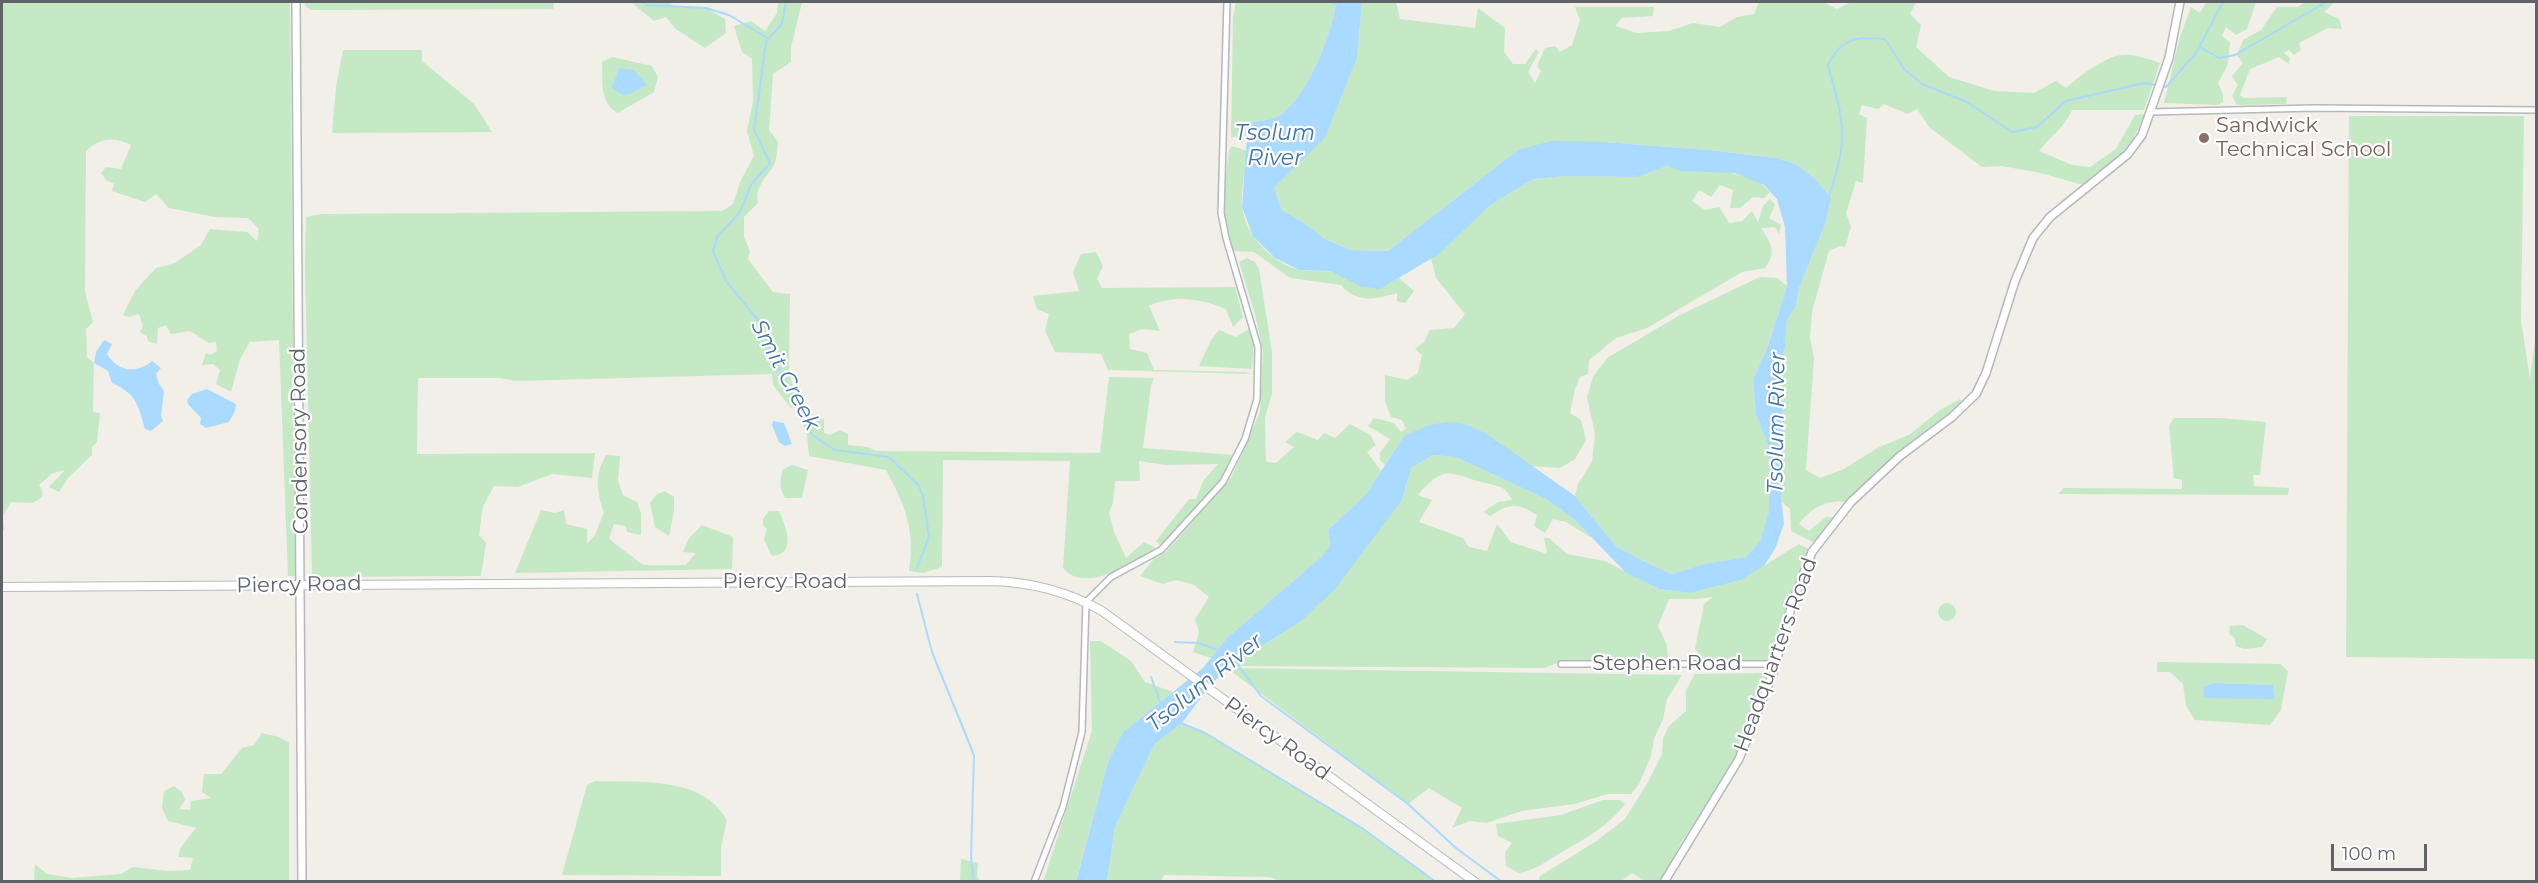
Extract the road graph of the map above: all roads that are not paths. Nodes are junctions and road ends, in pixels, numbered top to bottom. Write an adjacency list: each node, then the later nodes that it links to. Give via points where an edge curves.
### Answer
1 (296, 2): 6 (street, Condensory Road)
2 (1227, 2): 8 (street, via 1221,213 1258,347 1257,399 1245,439 1223,482 1161,550 1111,578)
3 (2180, 2): 5 (street, Headquarters Road)
4 (2536, 110): 5 (street, via 2314,108)
5 (2151, 112): 10 (street, Headquarters Road, via 2142,135 2128,154 2050,217 2033,238 2014,281 1976,394 1867,486 1820,540 1804,570)
6 (301, 586): 7 (main road, Piercy Road); 8 (main road, Piercy Road, via 1014,582 1064,592); 11 (street, Condensory Road)
7 (2, 587)
8 (1086, 602): 12 (street, via 1082,732 1063,807); 13 (main road, Piercy Road, via 1130,630)
9 (1561, 664): 10 (street, Stephen Road)
10 (1773, 664): 14 (street, Headquarters Road, via 1773,673 1739,759)
11 (302, 882)
12 (1035, 882)
13 (1474, 882)
14 (1664, 882)

